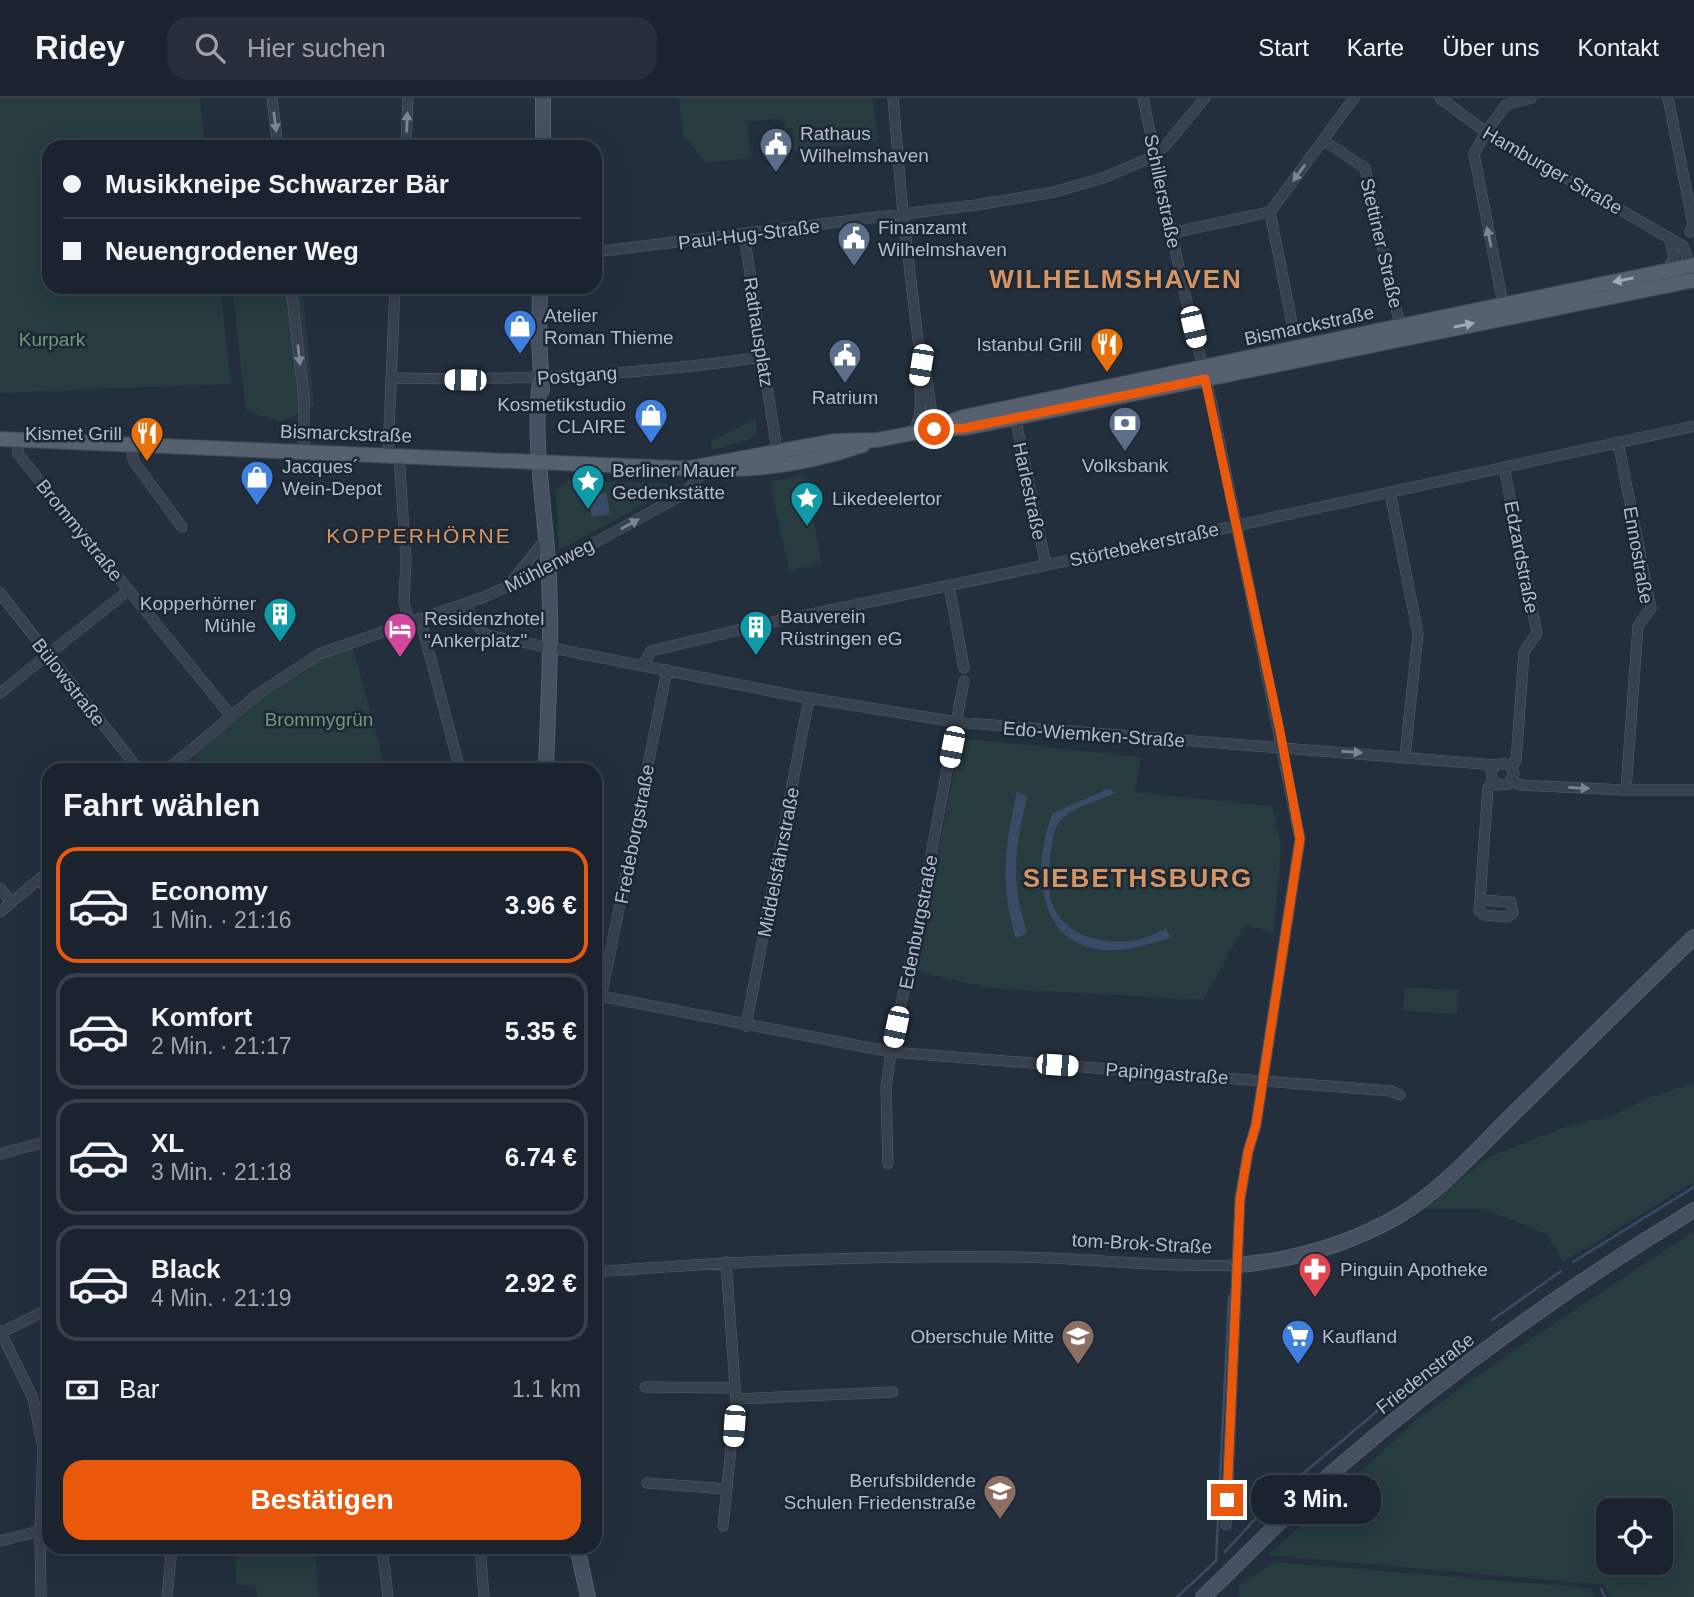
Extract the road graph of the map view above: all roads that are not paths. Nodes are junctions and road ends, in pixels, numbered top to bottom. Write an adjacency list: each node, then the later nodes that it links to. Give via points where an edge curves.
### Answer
1 (272, 98): 12 (street, one-way to 12)
2 (408, 98): 13 (street, one-way to 2)
3 (544, 98): 14 (main road)
4 (893, 98): 18 (street)
5 (1143, 98): 16 (street, Schillerstraße)
6 (1205, 98): 16 (street, Paul-Hug-Straße)
7 (1354, 98): 15 (street)
8 (1440, 98): 11 (street, Hamburger Straße)
9 (1531, 98): 11 (street, via 1506,105)
10 (1668, 98): 19 (street, via 1693,224)
11 (1486, 132): 22 (street, Hamburger Straße); 29 (street, one-way to 11, via 1474,162 1476,146)
12 (277, 140)
13 (406, 140)
14 (543, 140)
15 (1323, 140): 17 (street, one-way to 17); 31 (street, Stettiner Straße, via 1365,168)
16 (1155, 155): 18 (street, Paul-Hug-Straße, via 1103,178 1054,192); 20 (street, Schillerstraße)
17 (1270, 212): 20 (street); 30 (street)
18 (903, 214): 21 (street, Paul-Hug-Straße); 33 (street)
19 (1690, 232)
20 (1171, 233): 34 (street, Schillerstraße)
21 (744, 234): 23 (street, Paul-Hug-Straße); 32 (street, Rathausplatz)
22 (1668, 237): 24 (street, Hamburger Straße, via 1683,246); 25 (street, via 1674,256)
23 (602, 251)
24 (1693, 270): 25 (main road, Bismarckstraße)
25 (1670, 277): 29 (main road, Bismarckstraße, one-way to 29); 34 (main road, Bismarckstraße, one-way to 25)
26 (293, 294): 47 (street, one-way to 47, via 304,400)
27 (396, 294): 35 (street)
28 (540, 294): 36 (main road)
29 (1503, 304): 31 (main road, Bismarckstraße)
30 (1292, 323)
31 (1400, 326): 34 (main road, Bismarckstraße)
32 (762, 357): 36 (street, Postgang); 39 (street, Rathausplatz)
33 (921, 365): 40 (street); 41 (street, via 919,420)
34 (1204, 372): 37 (main road, Bismarckstraße); 40 (main road, Bismarckstraße, via 963,416); 57 (street, Schillerstraße)
35 (391, 378): 36 (street, Postgang); 49 (street)
36 (540, 380): 50 (main road, via 545,437)
37 (1015, 417): 40 (main road, Bismarckstraße, via 965,428); 60 (street, Harlestraße)
38 (1694, 426): 45 (street, Störtebekerstraße)
39 (774, 429): 48 (street, Rathausplatz); 51 (street)
40 (934, 429): 41 (main road, Bismarckstraße)
41 (911, 433): 44 (main road, Bismarckstraße)
42 (0, 439): 43 (main road, Bismarckstraße)
43 (18, 440): 46 (main road, Bismarckstraße); 64 (street, Brommystraße, via 18,454)
44 (877, 440): 48 (main road, Bismarckstraße, via 834,441); 52 (main road, Bismarckstraße, via 835,455)
45 (1618, 442): 53 (street, Störtebekerstraße); 89 (street, Ennostraße, via 1651,608 1638,626)
46 (132, 444): 47 (main road, Bismarckstraße); 58 (street, via 135,463)
47 (304, 451): 49 (main road, Bismarckstraße)
48 (777, 451): 51 (main road, Bismarckstraße); 52 (street)
49 (394, 454): 50 (main road, Bismarckstraße); 68 (street)
50 (540, 461): 54 (main road, Bismarckstraße); 59 (main road)
51 (760, 461): 52 (main road, Bismarckstraße); 54 (main road, Bismarckstraße); 55 (main road, Bismarckstraße)
52 (795, 462)
53 (1504, 467): 56 (street, Störtebekerstraße); 86 (street, Edzardstraße, via 1536,633 1524,652 1517,761)
54 (690, 468): 55 (main road, Bismarckstraße)
55 (707, 469): 61 (street, Mühlenweg, one-way to 55, via 682,495)
56 (1390, 492): 57 (street, Störtebekerstraße); 80 (street, via 1418,634)
57 (1237, 525): 60 (street, Störtebekerstraße); 79 (street, Schillerstraße)
58 (182, 527)
59 (545, 540): 61 (main road); 62 (street)
60 (1046, 565): 63 (street, Störtebekerstraße)
61 (548, 568): 62 (street, Mühlenweg); 69 (main road)
62 (509, 584): 66 (street, Mühlenweg)
63 (949, 585): 71 (street, Störtebekerstraße, via 651,651); 72 (street)
64 (129, 590): 70 (street); 77 (street, Brommystraße)
65 (0, 593): 70 (street, Bülowstraße)
66 (466, 604): 67 (street, Mühlenweg); 69 (street, Edo-Wiemken-Straße, via 486,635)
67 (420, 618): 68 (street, Mühlenweg); 83 (street)
68 (409, 622): 77 (street, Mühlenweg, via 319,654)
69 (550, 646): 71 (street, Edo-Wiemken-Straße); 84 (main road)
70 (48, 654): 75 (street); 81 (street, Bülowstraße)
71 (643, 665): 73 (street, Edo-Wiemken-Straße)
72 (964, 668)
73 (667, 670): 76 (street, Edo-Wiemken-Straße); 99 (street, Fredeborgstraße)
74 (964, 681): 78 (street, Edenburgstraße)
75 (0, 693)
76 (809, 698): 78 (street, Edo-Wiemken-Straße); 101 (street, Middelsfährstraße)
77 (231, 716): 82 (street, Mühlenweg)
78 (956, 722): 79 (street, Edo-Wiemken-Straße); 102 (street, Edenburgstraße)
79 (1284, 748): 80 (street, Edo-Wiemken-Straße, one-way to 80); 103 (street, Schillerstraße, via 1300,839)
80 (1405, 756): 85 (street, Edo-Wiemken-Straße)
81 (134, 763)
82 (175, 763)
83 (458, 763)
84 (546, 763)
85 (1496, 765): 86 (street, Edo-Wiemken-Straße); 88 (street, via 1491,771)
86 (1511, 766): 87 (street)
87 (1512, 781): 88 (street, via 1505,786); 89 (street, one-way to 89)
88 (1494, 783): 95 (street, via 1488,787)
89 (1626, 790): 90 (street)
90 (1694, 790)
91 (42, 877): 92 (street)
92 (39, 879): 93 (street); 96 (street)
93 (42, 883)
94 (0, 888): 96 (street)
95 (1480, 900)
96 (11, 902): 97 (street)
97 (0, 912)
98 (1694, 937): 110 (main road, tom-Brok-Straße, via 1419,1202 1331,1247)
99 (602, 974)
100 (602, 998): 101 (street, Papingastraße)
101 (746, 1026): 102 (street, Papingastraße)
102 (891, 1052): 103 (street, Papingastraße); 107 (street, Edenburgstraße, via 886,1088)
103 (1263, 1080): 104 (street, Papingastraße); 110 (street, Schillerstraße, via 1243,1180)
104 (1400, 1095)
105 (42, 1143): 106 (street)
106 (0, 1154)
107 (888, 1164)
108 (1694, 1210): 129 (main road, Friedenstraße, via 1509,1331 1437,1385 1332,1473)
109 (726, 1262): 110 (street, tom-Brok-Straße, via 1013,1257); 111 (street, tom-Brok-Straße); 116 (street)
110 (1238, 1265): 120 (street, Schillerstraße)
111 (602, 1271)
112 (42, 1312): 113 (street)
113 (0, 1332): 117 (street, via 33,1398)
114 (645, 1387): 116 (street)
115 (893, 1392): 116 (street)
116 (736, 1394): 119 (street)
117 (42, 1443)
118 (648, 1483): 119 (street)
119 (727, 1489): 121 (street)
120 (1226, 1525)
121 (723, 1526)
122 (42, 1531): 123 (street)
123 (0, 1541)
124 (43, 1554): 130 (street)
125 (171, 1554): 131 (street)
126 (383, 1554): 132 (street)
127 (481, 1554): 133 (street)
128 (579, 1554): 134 (main road)
129 (1206, 1596)
130 (41, 1597)
131 (167, 1597)
132 (388, 1597)
133 (484, 1597)
134 (588, 1597)

